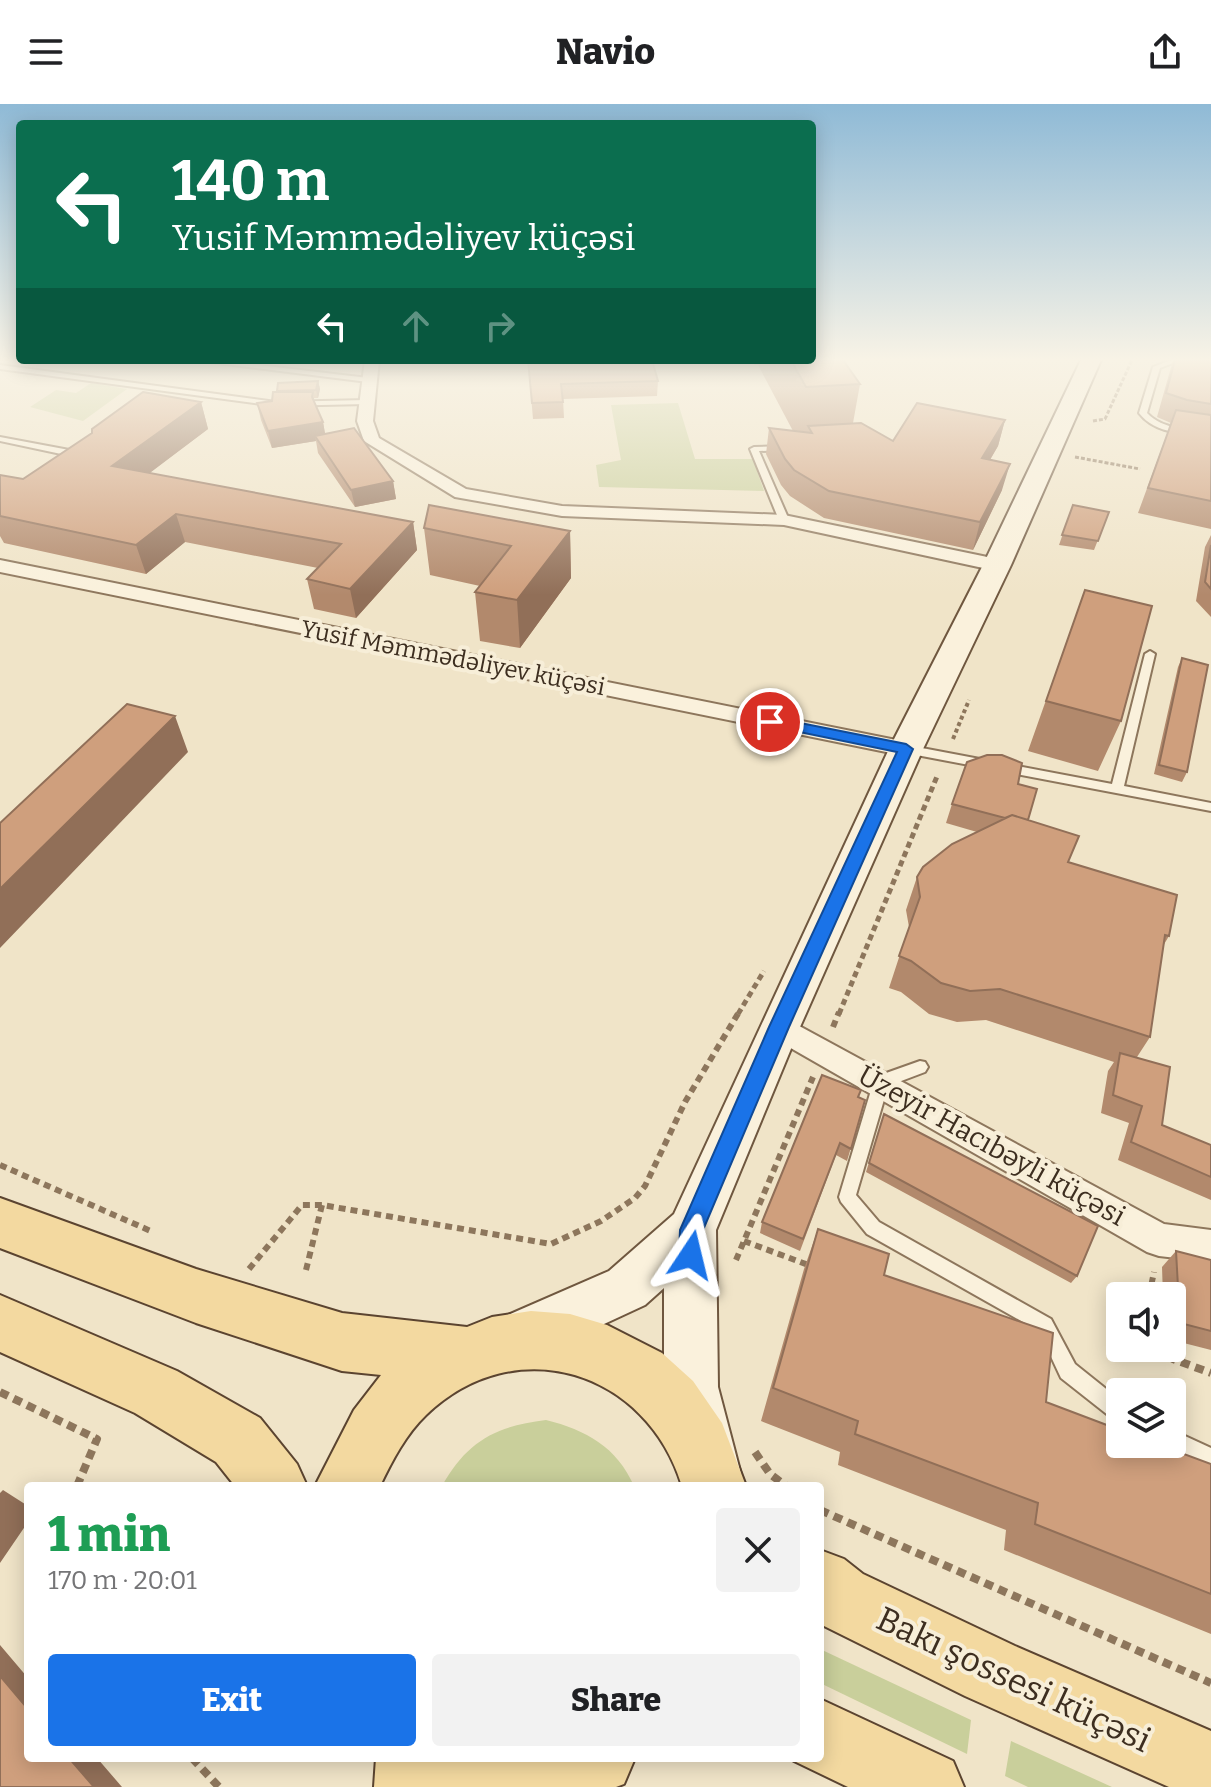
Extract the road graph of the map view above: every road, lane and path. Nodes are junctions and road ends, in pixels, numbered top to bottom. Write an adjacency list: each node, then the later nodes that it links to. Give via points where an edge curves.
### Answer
1 (0, 439): 6 (lane)
2 (371, 439): 8 (street, via 461,493 576,512)
3 (1055, 439): 9 (main road)
4 (1074, 445): 7 (path, via 1070,456)
5 (799, 447): 8 (lane, via 754,449)
6 (96, 458)
7 (1140, 469)
8 (784, 520): 9 (street)
9 (997, 565): 13 (main road)
10 (0, 566): 13 (street, Yusif Məmmədəliyev küçəsi)
11 (1150, 654): 15 (lane)
12 (969, 699): 14 (path)
13 (906, 749): 14 (lane); 17 (main road)
14 (946, 757): 15 (lane); 18 (path)
15 (1117, 789): 16 (lane)
16 (1211, 807)
17 (779, 1027): 18 (street, Üzeyir Hacıbəyli küçəsi); 26 (main road)
18 (824, 1050): 20 (street, Üzeyir Hacıbəyli küçəsi); 28 (path)
19 (920, 1067): 20 (lane)
20 (881, 1082): 25 (lane, via 847,1197); 29 (street, Üzeyir Hacıbəyli küçəsi, via 1159,1240)
21 (0, 1165): 27 (path)
22 (635, 1198): 23 (path, via 551,1244)
23 (322, 1205): 31 (path); 32 (path, via 302,1205)
24 (0, 1223): 34 (main road, via 196,1296 342,1342)
25 (873, 1228): 28 (path, via 813,1266); 38 (lane, via 1045,1325 1068,1371)
26 (691, 1230): 34 (main road, via 627,1288); 44 (main road, via 691,1387)
27 (159, 1234)
28 (744, 1241): 30 (path)
29 (1211, 1246)
30 (737, 1256)
31 (306, 1270)
32 (246, 1272)
33 (0, 1323): 42 (main road, via 156,1392 238,1440)
34 (489, 1347): 43 (main road, via 413,1386 373,1432); 45 (main road, via 569,1341 619,1359 663,1392 698,1440)
35 (1181, 1362): 36 (path)
36 (1211, 1373)
37 (0, 1392): 41 (path, via 97,1439)
38 (1106, 1401)
39 (1186, 1446): 40 (lane)
40 (1211, 1458)
41 (79, 1482)
42 (272, 1482)
43 (349, 1482)
44 (714, 1482)
45 (714, 1482)
46 (824, 1512): 48 (path)
47 (824, 1586): 53 (main road, Bakı şossesi küçəsi, via 990,1671)
48 (1211, 1683)
49 (824, 1737): 57 (main road)
50 (196, 1762): 55 (path)
51 (413, 1762): 56 (main road)
52 (451, 1762): 54 (main road, via 476,1774)
53 (1211, 1768)
54 (562, 1774)
55 (219, 1787)
56 (411, 1787)
57 (927, 1787)

